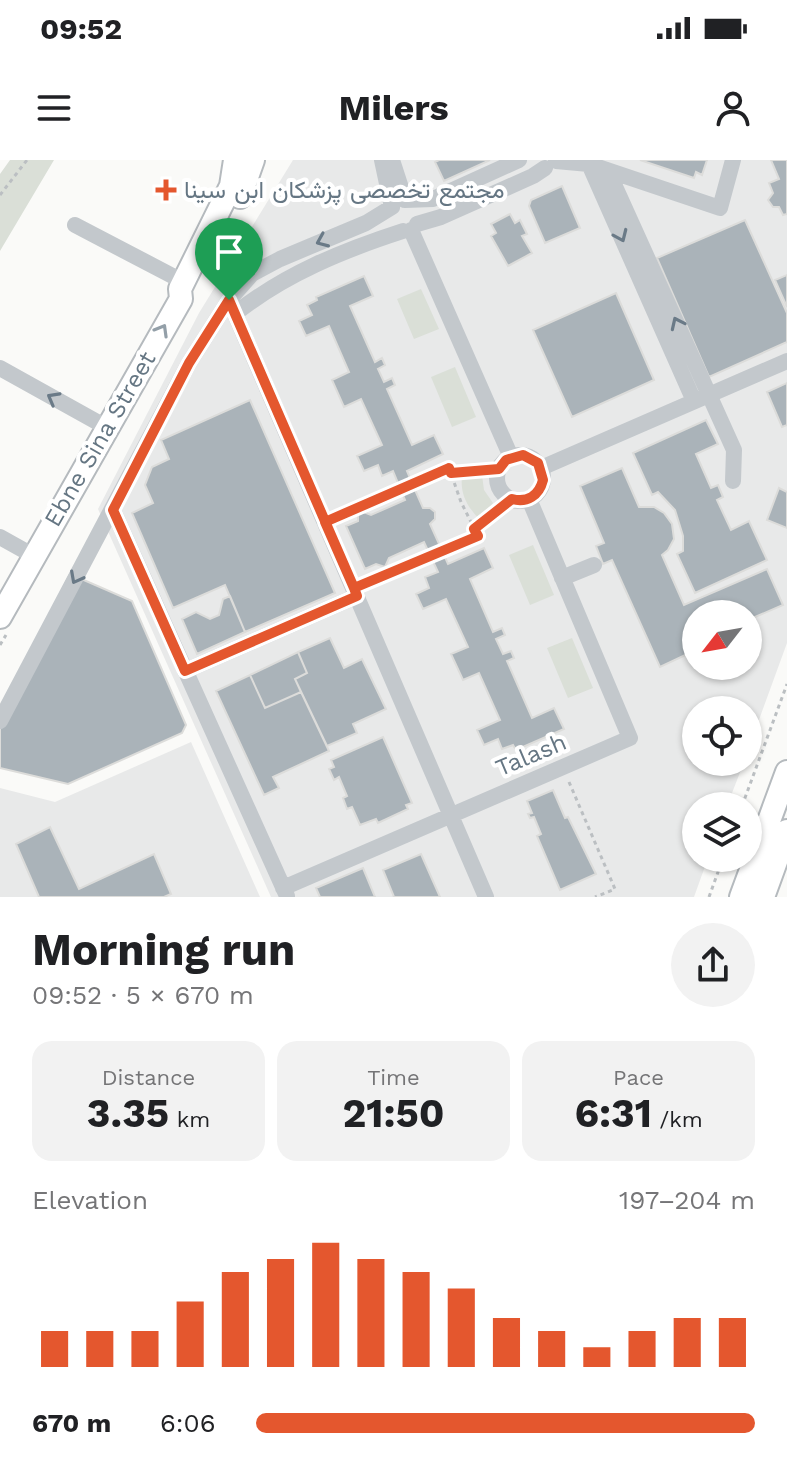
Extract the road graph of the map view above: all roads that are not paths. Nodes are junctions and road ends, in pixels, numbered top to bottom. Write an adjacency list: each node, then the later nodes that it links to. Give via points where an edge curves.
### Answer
1 (235, 160): 16 (main road, Ebne Sina Street, via 231,186)
2 (253, 160): 11 (main road)
3 (263, 160): 11 (main road)
4 (382, 160): 12 (street)
5 (392, 160): 12 (street)
6 (519, 160): 12 (street, via 433,199)
7 (733, 160): 10 (street, via 720,208)
8 (547, 162): 9 (street); 14 (street, via 533,176)
9 (589, 164): 10 (street); 15 (street, one-way to 15)
10 (608, 171): 15 (street)
11 (246, 186): 16 (main road, via 189,294)
12 (399, 204): 14 (street, via 390,223 396,229); 14 (street, via 413,203 418,209 420,217); 17 (street, one-way to 17, via 252,274)
13 (75, 225): 16 (street)
14 (410, 228): 17 (street, via 290,276); 22 (street)
15 (644, 269): 20 (street)
16 (182, 290): 21 (main road, Ebne Sina Street, one-way to 16)
17 (233, 306): 26 (street, via 189,363); 31 (street)
18 (787, 361): 20 (street)
19 (0, 368): 21 (street, one-way to 19)
20 (702, 398): 23 (street); 24 (street, via 734,450)
21 (106, 427): 28 (main road, Ebne Sina Street)
22 (505, 463): 23 (street, via 529,456); 25 (street, via 499,487 512,499)
23 (541, 468): 25 (street, via 541,486)
24 (733, 481)
25 (529, 499): 30 (street)
26 (113, 510): 33 (street); 34 (street, one-way to 34)
27 (0, 537): 28 (street)
28 (34, 556): 32 (main road, Ebne Sina Street)
29 (594, 565): 30 (street)
30 (562, 578): 36 (street, Talash, via 630,738)
31 (355, 592): 33 (street); 36 (street)
32 (0, 617)
33 (185, 671): 38 (street)
34 (0, 721)
35 (787, 772): 40 (main road)
36 (451, 816): 38 (street, Talash); 39 (street)
37 (787, 831): 41 (main road)
38 (285, 892)
39 (486, 897)
40 (741, 897)
41 (763, 897)

